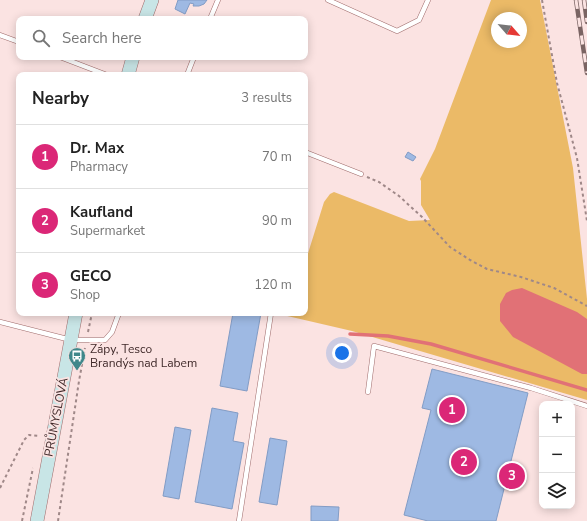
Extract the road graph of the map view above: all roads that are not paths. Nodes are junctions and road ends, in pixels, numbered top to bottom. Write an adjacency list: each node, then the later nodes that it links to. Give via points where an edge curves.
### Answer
1 (152, 0): 5 (main road)
2 (218, 0): 6 (lane)
3 (328, 0): 4 (lane, via 397,31 419,20)
4 (428, 0)
5 (146, 16)
6 (211, 16)
7 (0, 35): 8 (lane)
8 (16, 41)
9 (68, 60): 12 (lane)
10 (132, 60): 13 (main road)
11 (193, 60): 14 (lane)
12 (99, 72)
13 (129, 72)
14 (188, 72)
15 (308, 153): 16 (lane)
16 (361, 174)
17 (75, 316): 21 (main road, PRŮMYSLOVÁ)
18 (118, 316): 21 (lane, via 112,332 105,340)
19 (271, 316): 25 (lane)
20 (0, 322): 21 (lane)
21 (71, 340): 24 (main road, PRŮMYSLOVÁ)
22 (368, 392): 23 (lane, via 374,346 531,388)
23 (587, 406)
24 (38, 521)
25 (239, 521)

